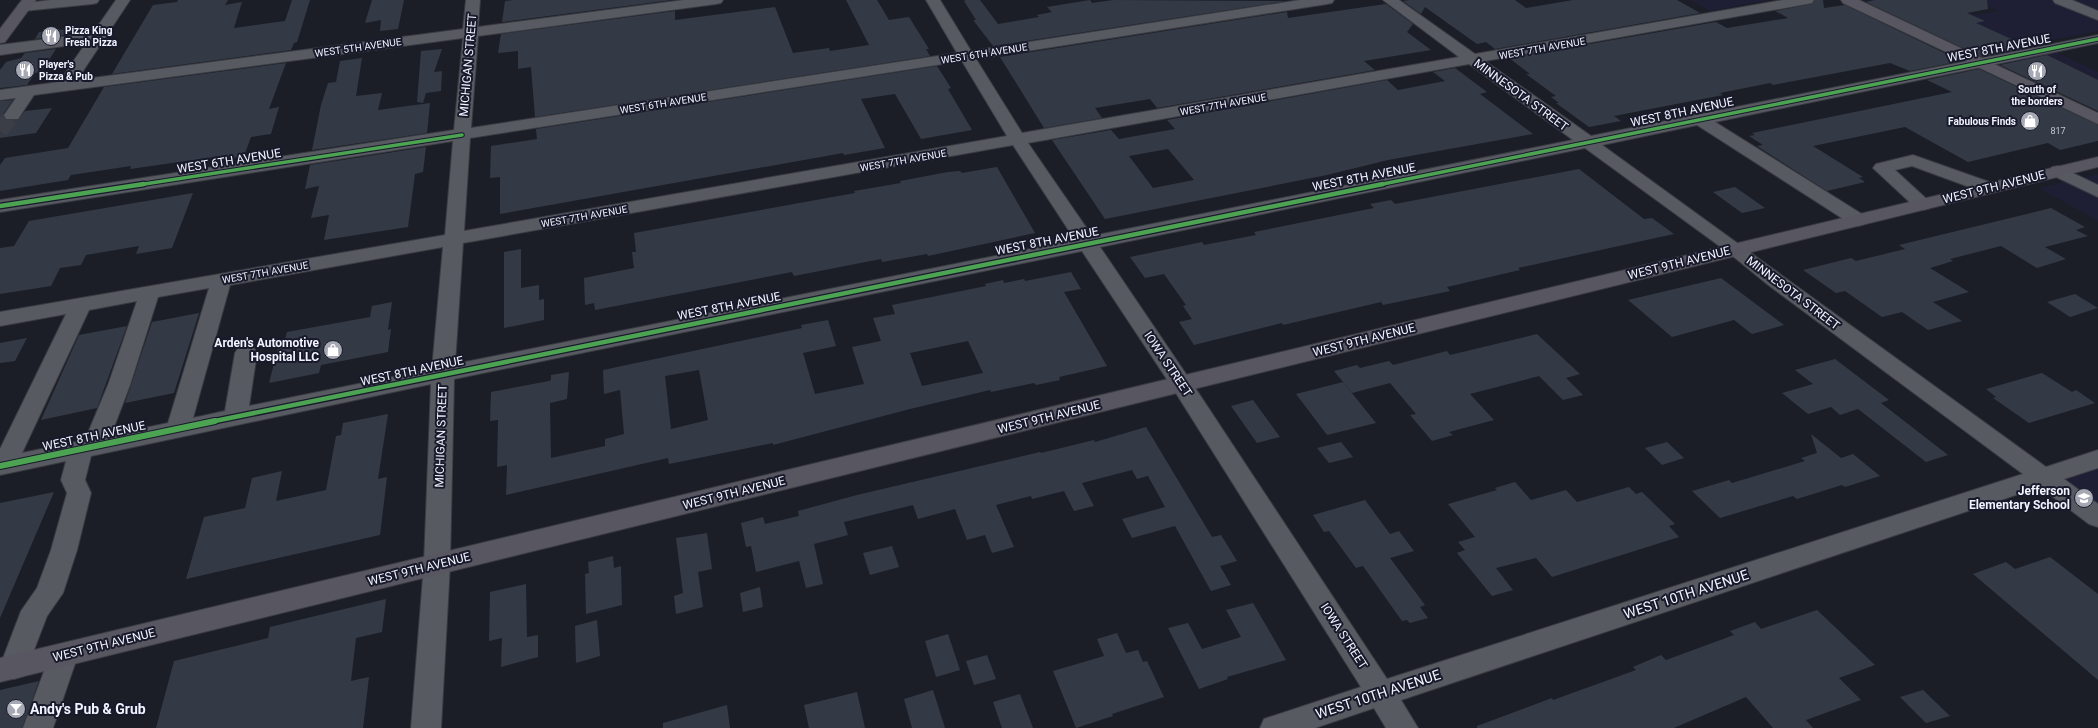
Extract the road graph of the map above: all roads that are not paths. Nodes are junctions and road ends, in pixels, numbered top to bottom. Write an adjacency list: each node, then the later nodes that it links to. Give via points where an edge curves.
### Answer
1 (92, 0): 12 (street)
2 (122, 0): 17 (street)
3 (473, 0): 16 (street, MICHIGAN STREET)
4 (716, 0): 16 (street, WEST 5TH AVENUE)
5 (933, 0): 21 (street, IOWA STREET)
6 (1327, 0): 13 (street, WEST 6TH AVENUE)
7 (1390, 0): 22 (street, MINNESOTA STREET)
8 (1807, 0): 14 (street, WEST 7TH AVENUE)
9 (1848, 0): 23 (main road)
10 (2060, 0): 15 (street)
11 (1721, 3): 14 (street)
12 (26, 4): 19 (main road)
13 (1276, 4): 21 (street, WEST 6TH AVENUE)
14 (1738, 12): 22 (street, WEST 7TH AVENUE)
15 (2098, 16)
16 (471, 32): 24 (street, WEST 5TH AVENUE); 30 (street, MICHIGAN STREET)
17 (99, 37): 20 (street); 24 (street)
18 (2098, 38): 23 (street, WEST 8TH AVENUE)
19 (0, 39)
20 (0, 50)
21 (965, 56): 30 (street, WEST 6TH AVENUE); 31 (street, IOWA STREET)
22 (1473, 60): 31 (street, WEST 7TH AVENUE); 32 (street, MINNESOTA STREET)
23 (1978, 62): 28 (street, WEST 8TH AVENUE); 29 (main road)
24 (64, 87): 25 (street, WEST 5TH AVENUE)
25 (29, 92): 26 (street, WEST 5TH AVENUE); 27 (street)
26 (0, 95)
27 (9, 112)
28 (1699, 119): 32 (street, WEST 8TH AVENUE); 39 (street)
29 (2098, 119)
30 (462, 135): 38 (street, WEST 6TH AVENUE); 40 (street, MICHIGAN STREET)
31 (1018, 140): 40 (street, WEST 7TH AVENUE); 41 (street, IOWA STREET)
32 (1586, 142): 41 (street, WEST 8TH AVENUE); 42 (street, MINNESOTA STREET)
33 (2098, 162): 34 (main road, WEST 9TH AVENUE)
34 (2058, 171): 35 (main road, WEST 9TH AVENUE); 36 (street)
35 (1989, 188): 37 (main road, WEST 9TH AVENUE); 37 (street, via 1914,160 1882,168)
36 (2098, 192)
37 (1923, 204): 39 (main road, WEST 9TH AVENUE)
38 (0, 206)
39 (1858, 220): 42 (main road, WEST 9TH AVENUE)
40 (455, 239): 43 (street, WEST 7TH AVENUE); 48 (street, MICHIGAN STREET)
41 (1087, 243): 48 (street, WEST 8TH AVENUE); 49 (street, IOWA STREET)
42 (1736, 249): 49 (main road, WEST 9TH AVENUE); 55 (street, MINNESOTA STREET, via 1774,280)
43 (222, 279): 44 (street, WEST 7TH AVENUE); 51 (street)
44 (150, 292): 45 (street, WEST 7TH AVENUE); 52 (street, via 119,385)
45 (81, 305): 46 (street, WEST 7TH AVENUE); 54 (street)
46 (0, 319)
47 (246, 353): 50 (street)
48 (443, 374): 50 (street, WEST 8TH AVENUE); 57 (street, MICHIGAN STREET)
49 (1182, 384): 57 (main road, WEST 9TH AVENUE); 60 (street, IOWA STREET)
50 (236, 417): 51 (street, WEST 8TH AVENUE)
51 (178, 429): 52 (street, WEST 8TH AVENUE)
52 (87, 448): 54 (street, WEST 8TH AVENUE); 59 (street, via 73,480 79,493 64,550 49,593 35,611)
53 (2098, 459): 55 (street, WEST 10TH AVENUE)
54 (2, 466)
55 (2043, 478): 56 (street, MINNESOTA STREET); 60 (street, WEST 10TH AVENUE)
56 (2098, 517)
57 (437, 564): 58 (main road, WEST 9TH AVENUE); 62 (street, MICHIGAN STREET)
58 (64, 655): 59 (main road, WEST 9TH AVENUE); 61 (street)
59 (7, 669)
60 (1380, 693): 63 (street, WEST 10TH AVENUE); 64 (street, IOWA STREET)
61 (38, 728)
62 (426, 728)
63 (1275, 728)
64 (1403, 728)

